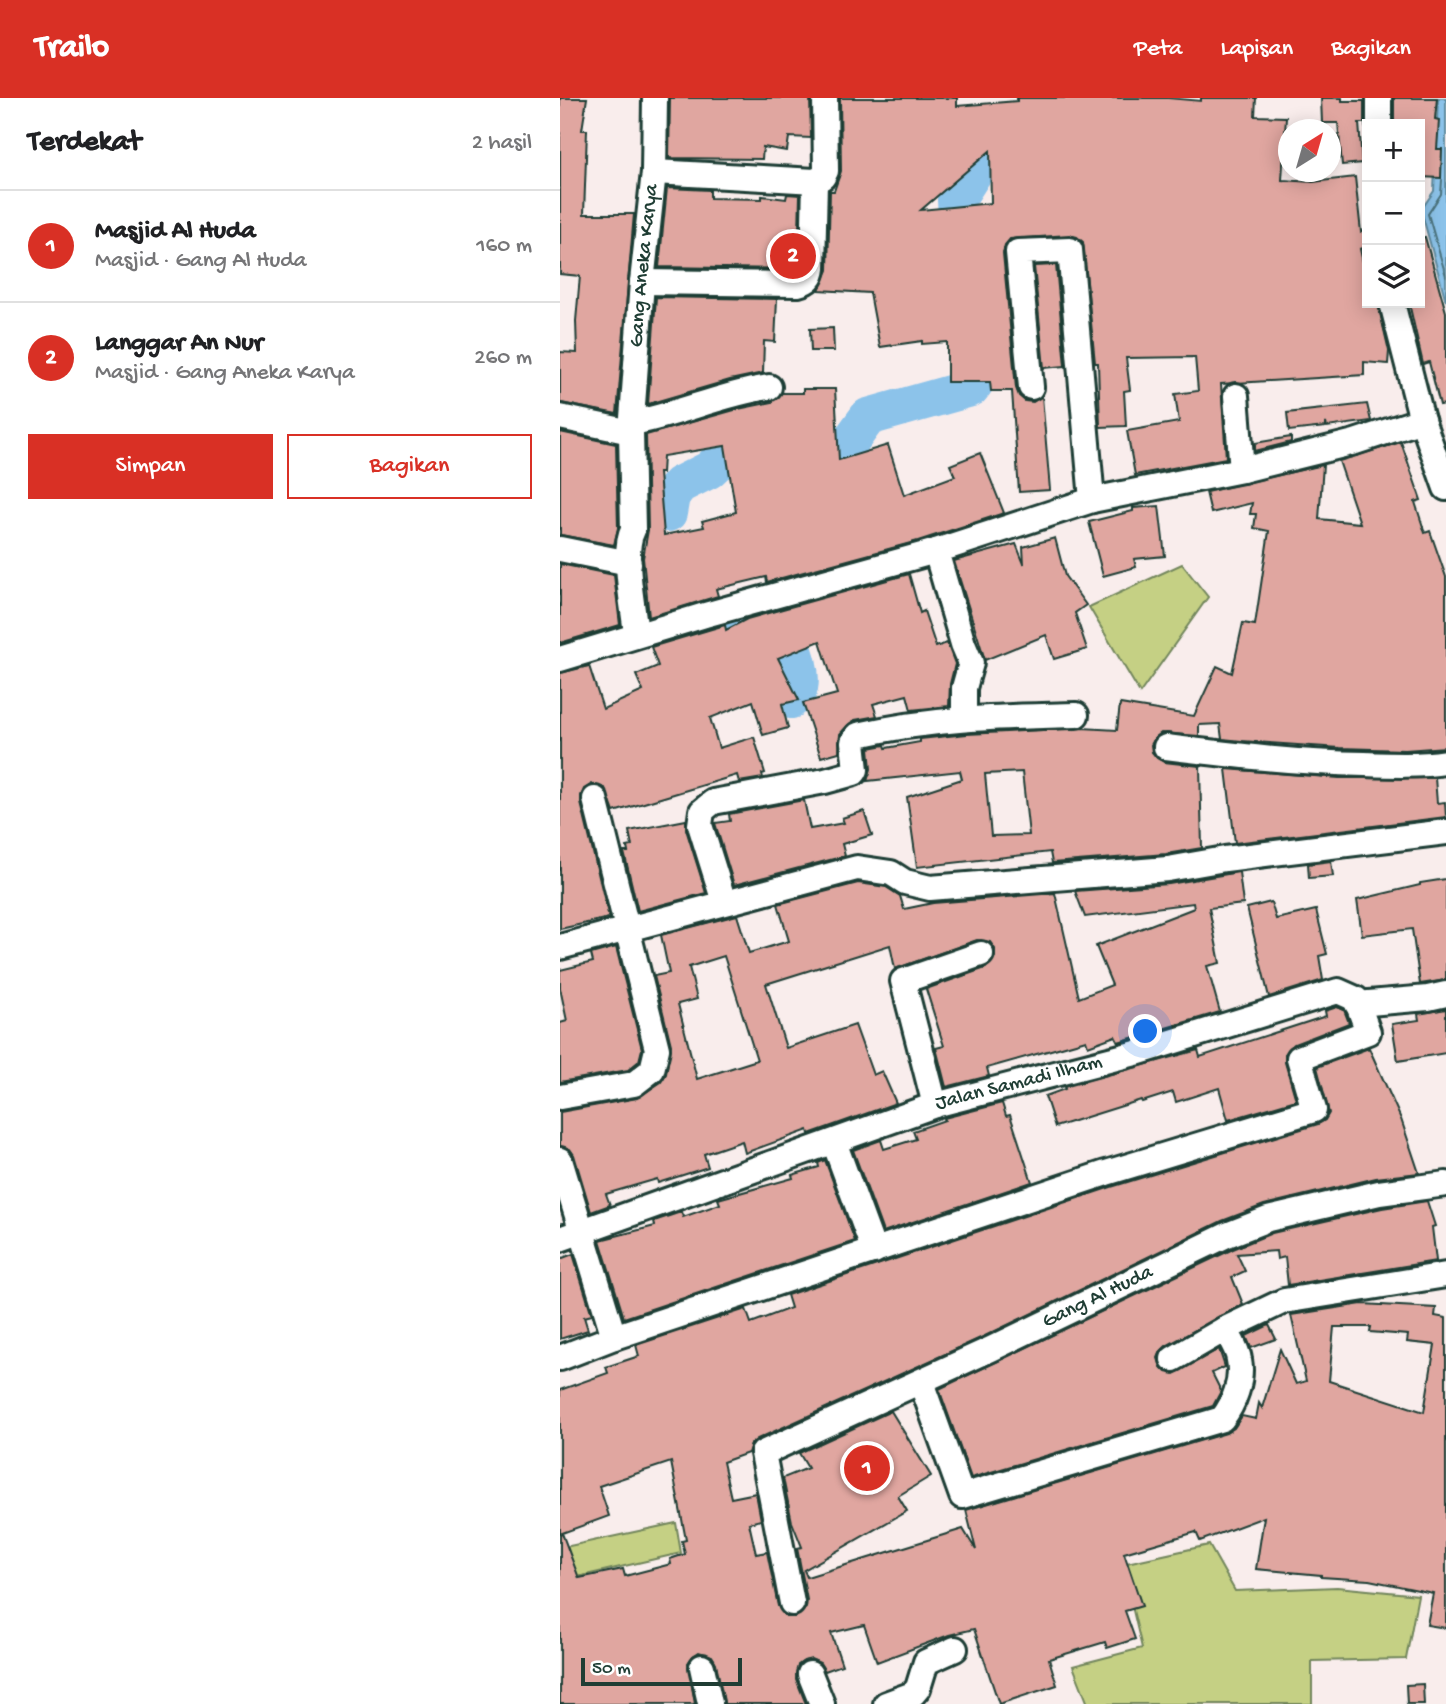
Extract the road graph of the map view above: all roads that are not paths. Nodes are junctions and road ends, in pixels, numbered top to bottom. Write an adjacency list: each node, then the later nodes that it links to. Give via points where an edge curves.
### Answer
1 (655, 98): 5 (street, Gang Aneka Karya)
2 (825, 98): 6 (street, via 826,171)
3 (1379, 98): 4 (street)
4 (1380, 119)
5 (654, 172): 6 (street); 7 (street, Gang Aneka Karya)
6 (815, 181): 7 (street, via 813,268 806,282)
7 (642, 282): 14 (street, Gang Aneka Karya)
8 (1393, 308): 13 (street)
9 (769, 387): 14 (street)
10 (1031, 387): 17 (street, via 1018,252 1070,250)
11 (1236, 396): 15 (street)
12 (560, 417): 14 (street)
13 (1422, 420): 15 (street, via 1356,442); 16 (street)
14 (631, 428): 20 (street, Gang Aneka Karya, via 633,530)
15 (1242, 470): 17 (street)
16 (1446, 488)
17 (1092, 500): 19 (street)
18 (560, 549): 20 (street)
19 (936, 551): 21 (street); 24 (street, via 971,663 964,688)
20 (629, 563): 21 (street, Gang Aneka Karya)
21 (636, 635): 22 (street)
22 (560, 659)
23 (1076, 715): 24 (street)
24 (964, 718): 29 (street, via 858,735 853,742 854,773 713,802 702,811 700,825)
25 (1166, 747): 26 (street, via 1337,764)
26 (1446, 762)
27 (595, 799): 30 (street)
28 (1446, 832): 29 (street, via 1168,869 930,888 891,873 857,868)
29 (724, 902): 30 (street)
30 (626, 929): 31 (street); 35 (street, via 657,1049 652,1070 634,1084)
31 (560, 947)
32 (981, 954): 36 (street, via 903,981)
33 (1446, 994): 34 (street)
34 (1357, 1004): 36 (street, Jalan Samadi Ilham, via 1356,999 1338,991 1136,1053); 41 (street, via 1368,1032 1299,1058 1314,1110)
35 (560, 1097)
36 (935, 1105): 37 (street, Jalan Samadi Ilham)
37 (834, 1142): 40 (street, Jalan Samadi Ilham); 41 (street)
38 (560, 1160): 40 (street)
39 (1446, 1184): 47 (street, Gang Al Huda, via 1379,1193 1268,1219)
40 (570, 1235): 44 (street)
41 (874, 1251): 44 (street)
42 (1446, 1275): 43 (street, via 1284,1301)
43 (1225, 1329): 46 (street); 47 (street, via 1239,1359 1239,1376 1231,1408 1222,1419 962,1496)
44 (614, 1336): 45 (street)
45 (560, 1358)
46 (1173, 1359)
47 (921, 1382): 48 (street, Gang Al Huda, via 763,1453)
48 (792, 1603)
49 (956, 1649): 54 (street, via 926,1662 918,1688)
50 (702, 1667): 52 (street)
51 (810, 1674): 53 (street)
52 (710, 1703)
53 (822, 1704)
54 (886, 1704)

